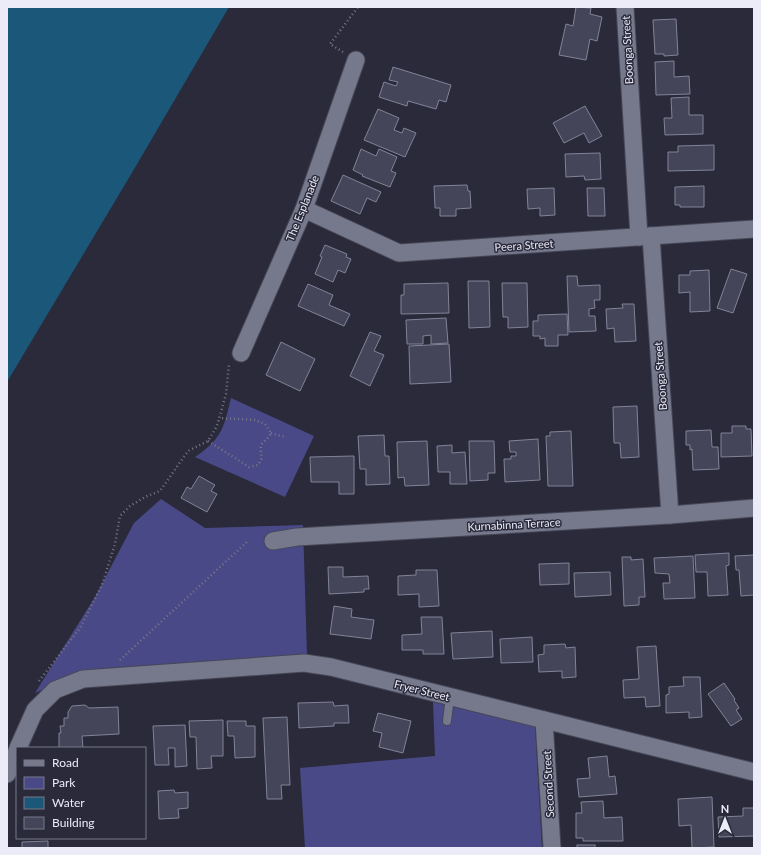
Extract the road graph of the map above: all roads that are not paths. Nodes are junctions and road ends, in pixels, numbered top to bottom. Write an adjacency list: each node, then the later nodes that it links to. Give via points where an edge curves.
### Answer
1 (625, 7): 5 (street, Boonga Street)
2 (352, 58): 3 (street, The Esplanade)
3 (304, 209): 5 (street, Peera Street, via 400,253); 6 (street, The Esplanade)
4 (754, 230): 5 (street, Peera Street)
5 (645, 237): 8 (street, Boonga Street)
6 (241, 352)
7 (754, 508): 8 (street, Kurnabinna Terrace)
8 (670, 515): 9 (street, Kurnabinna Terrace, via 297,536)
9 (273, 540)
10 (450, 697): 11 (street, Fryer Street); 12 (lane); 13 (street, Fryer Street, via 331,667 304,663 83,679 54,690 35,710)
11 (544, 720): 15 (street, Fryer Street); 17 (street, Second Street)
12 (447, 721)
13 (18, 747)
14 (16, 753): 16 (street)
15 (754, 772)
16 (7, 774)
17 (552, 848)

